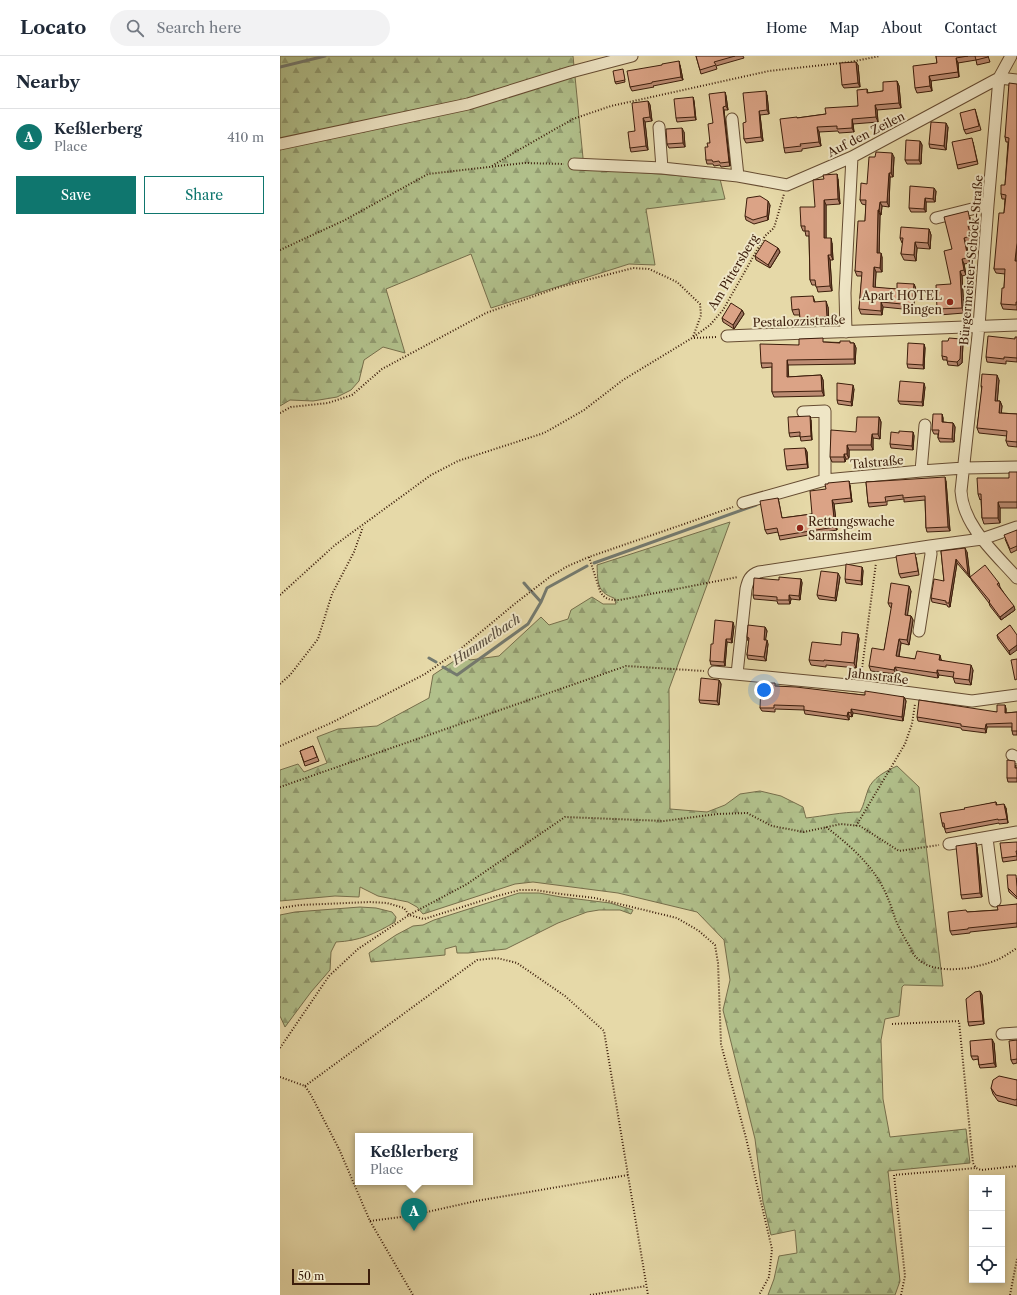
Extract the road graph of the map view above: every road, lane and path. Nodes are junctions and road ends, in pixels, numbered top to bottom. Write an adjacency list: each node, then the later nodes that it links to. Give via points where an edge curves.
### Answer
1 (632, 56): 8 (street, via 468,104)
2 (880, 56): 11 (path, via 769,71 611,106 574,119)
3 (1011, 56): 4 (street, Bürgermeister-Schöck-Straße)
4 (999, 78): 5 (street); 9 (street, Auf den Zeilen); 15 (street, Bürgermeister-Schöck-Straße)
5 (1017, 80)
6 (732, 119): 13 (street)
7 (659, 127): 12 (street)
8 (280, 144)
9 (852, 157): 14 (street, Auf den Zeilen); 20 (street, via 844,293)
10 (574, 164): 11 (path, via 524,163); 12 (street)
11 (492, 166): 17 (path, via 428,174 345,220)
12 (662, 168): 13 (street)
13 (738, 176): 14 (street)
14 (787, 185): 22 (path, Am Pittersberg, via 774,228 765,236 723,310 710,325)
15 (988, 205): 16 (street); 19 (street, Bürgermeister-Schöck-Straße)
16 (936, 218)
17 (280, 250)
18 (1017, 325): 19 (street, Pestalozzistraße)
19 (979, 326): 20 (street, Pestalozzistraße); 27 (street, Bürgermeister-Schöck-Straße)
20 (846, 332): 21 (street, Pestalozzistraße)
21 (726, 336): 22 (path)
22 (692, 338): 23 (path, via 701,315 700,304 677,282 649,269 633,268 560,287 486,313 382,369 352,395 328,403 291,407); 31 (path, Am Pittersberg, via 623,380 584,410 544,433 458,461 431,475)
23 (280, 412)
24 (803, 412): 29 (street, via 825,411)
25 (925, 425): 28 (street)
26 (1017, 467): 27 (street, Talstraße)
27 (964, 468): 28 (street, Talstraße); 33 (street, Bürgermeister-Schöck-Straße, via 962,503)
28 (921, 471): 29 (street, Talstraße)
29 (825, 480): 30 (street, Talstraße)
30 (743, 503): 36 (path)
31 (363, 526): 39 (path, Am Pittersberg, via 335,545); 43 (path, via 354,552 332,594 318,639)
32 (1017, 527): 33 (street)
33 (982, 539): 34 (street); 37 (street, Bürgermeister-Schöck-Straße)
34 (930, 546): 35 (street); 40 (street, via 932,554)
35 (878, 554): 38 (street, via 759,572); 44 (path)
36 (589, 557): 38 (path, via 600,591 607,600 620,600 737,577); 47 (path, via 551,576 458,651 425,674 333,722)
37 (1017, 578)
38 (748, 579): 42 (street)
39 (280, 595)
40 (919, 631)
41 (714, 672): 42 (street, Jahnstraße); 48 (path, via 626,666)
42 (737, 674): 44 (street, Jahnstraße)
43 (280, 684)
44 (859, 686): 45 (street, Jahnstraße)
45 (916, 693): 46 (street, Jahnstraße, via 972,701); 49 (path, via 912,724 905,744)
46 (1017, 695)
47 (280, 746)
48 (280, 787)
49 (856, 826): 50 (path, via 841,824); 53 (path, via 860,826 899,851)
50 (826, 827): 56 (path, via 804,832 772,826 747,813 664,820 565,817 467,884); 57 (path, via 870,867 882,884 909,946 923,963 932,967 963,969 993,962)
51 (1017, 832): 52 (street)
52 (987, 838): 53 (street); 54 (street)
53 (949, 844)
54 (995, 902)
55 (280, 908): 56 (path, via 370,902 404,908)
56 (409, 915): 61 (path, via 358,949 329,976); 73 (path, via 424,920 497,896 520,890 534,890 595,898 676,918 715,944 721,1044 772,1249 768,1277)
57 (1017, 948)
58 (892, 1024): 65 (path, via 959,1021 973,1163)
59 (1017, 1033): 60 (street)
60 (1002, 1034)
61 (280, 1048)
62 (280, 1077): 63 (path)
63 (306, 1086): 66 (path, via 477,960 497,958 517,963 565,996 604,1030); 67 (path, via 339,1149)
64 (1017, 1166): 65 (path, via 981,1170)
65 (976, 1168): 74 (path, via 894,1175 906,1276)
66 (628, 1175): 67 (path, via 476,1200 409,1216); 69 (path)
67 (370, 1221): 70 (path)
68 (1017, 1258): 75 (path)
69 (646, 1286): 71 (path); 72 (path)
70 (413, 1295)
71 (590, 1295)
72 (648, 1295)
73 (759, 1295)
74 (901, 1295)
75 (1010, 1295)

